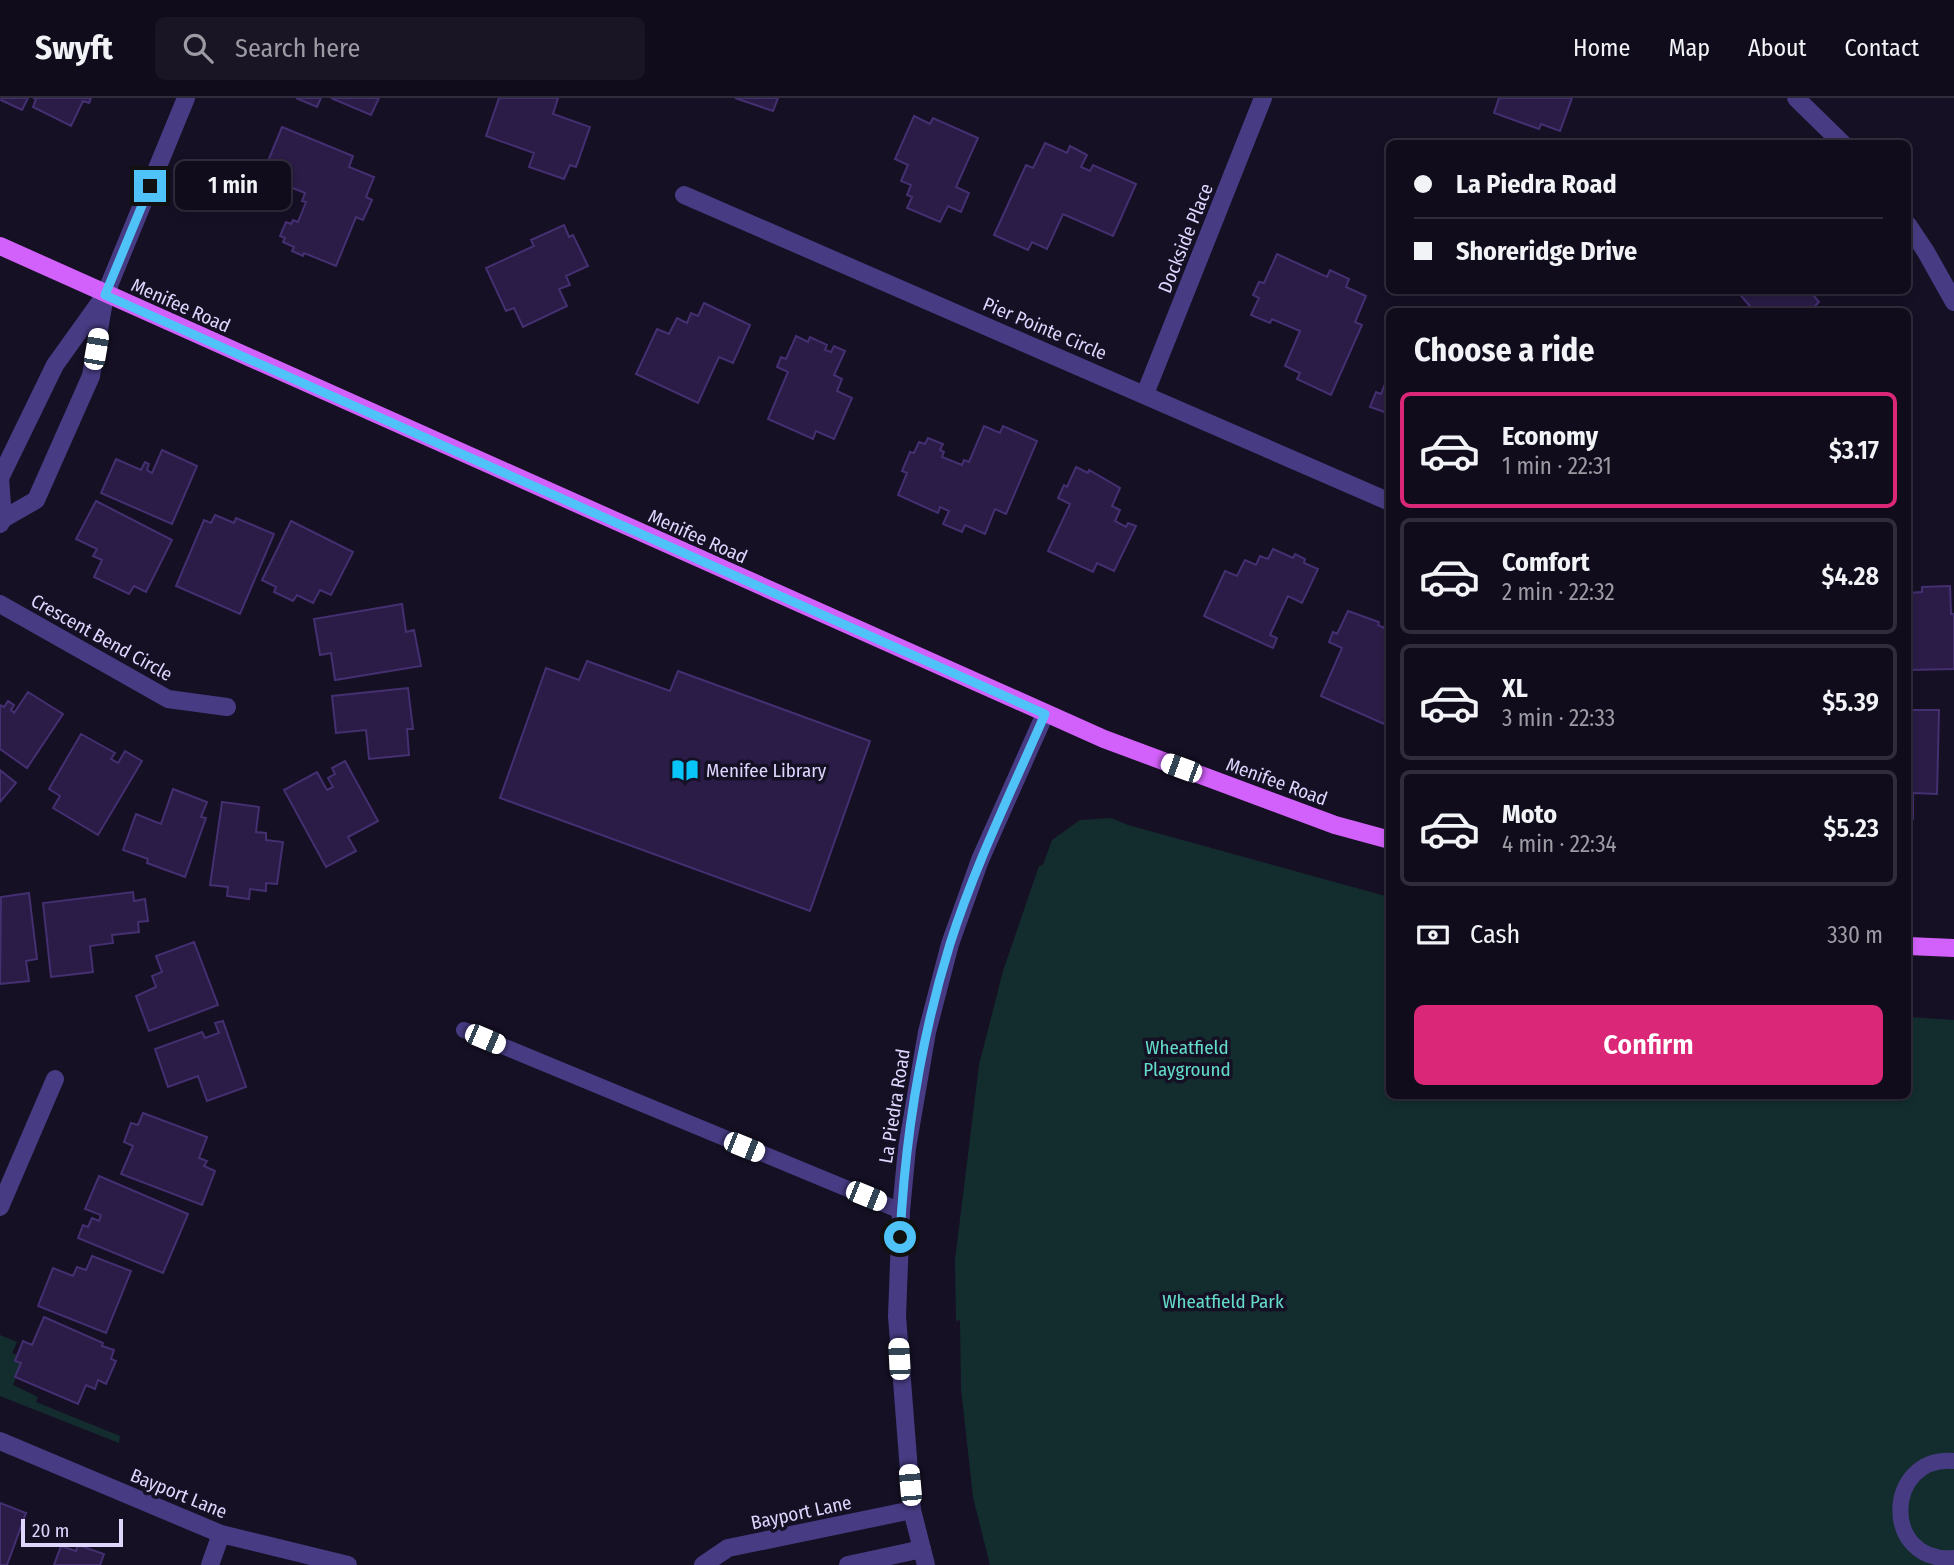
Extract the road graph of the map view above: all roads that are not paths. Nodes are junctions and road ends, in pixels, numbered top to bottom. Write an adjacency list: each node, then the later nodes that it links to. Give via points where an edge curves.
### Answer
1 (186, 98): 8 (street)
2 (1263, 98): 10 (street, Dockside Place)
3 (1796, 98): 4 (street)
4 (1839, 140)
5 (684, 195): 10 (street, Pier Pointe Circle)
6 (1911, 230): 9 (street)
7 (0, 246): 8 (main road, Menifee Road)
8 (105, 295): 12 (street, via 55,365 0,478); 12 (street, via 91,376 36,500); 15 (main road, Menifee Road)
9 (1954, 302)
10 (1145, 394): 11 (street, Pier Pointe Circle)
11 (1386, 500)
12 (1, 522)
13 (0, 604): 14 (street, Crescent Bend Circle, via 168,699)
14 (227, 707)
15 (1045, 714): 16 (main road, Menifee Road, via 1322,820); 22 (street, La Piedra Road, via 950,944 927,1032)
16 (1386, 839)
17 (1911, 946): 18 (main road)
18 (1954, 948)
19 (464, 1031): 22 (lane)
20 (55, 1079): 21 (street)
21 (0, 1207)
22 (901, 1211): 25 (street, La Piedra Road, via 897,1316)
23 (0, 1440): 26 (street, Bayport Lane)
24 (1954, 1461): 28 (lane, via 1920,1469 1908,1481 1899,1514 1913,1545 1927,1555)
25 (912, 1510): 27 (street, La Piedra Road); 31 (street, Bayport Lane, via 728,1548)
26 (221, 1534): 29 (street); 30 (street, Bayport Lane)
27 (924, 1557): 32 (street)
28 (1954, 1558)
29 (210, 1565)
30 (348, 1565)
31 (703, 1565)
32 (848, 1565)

